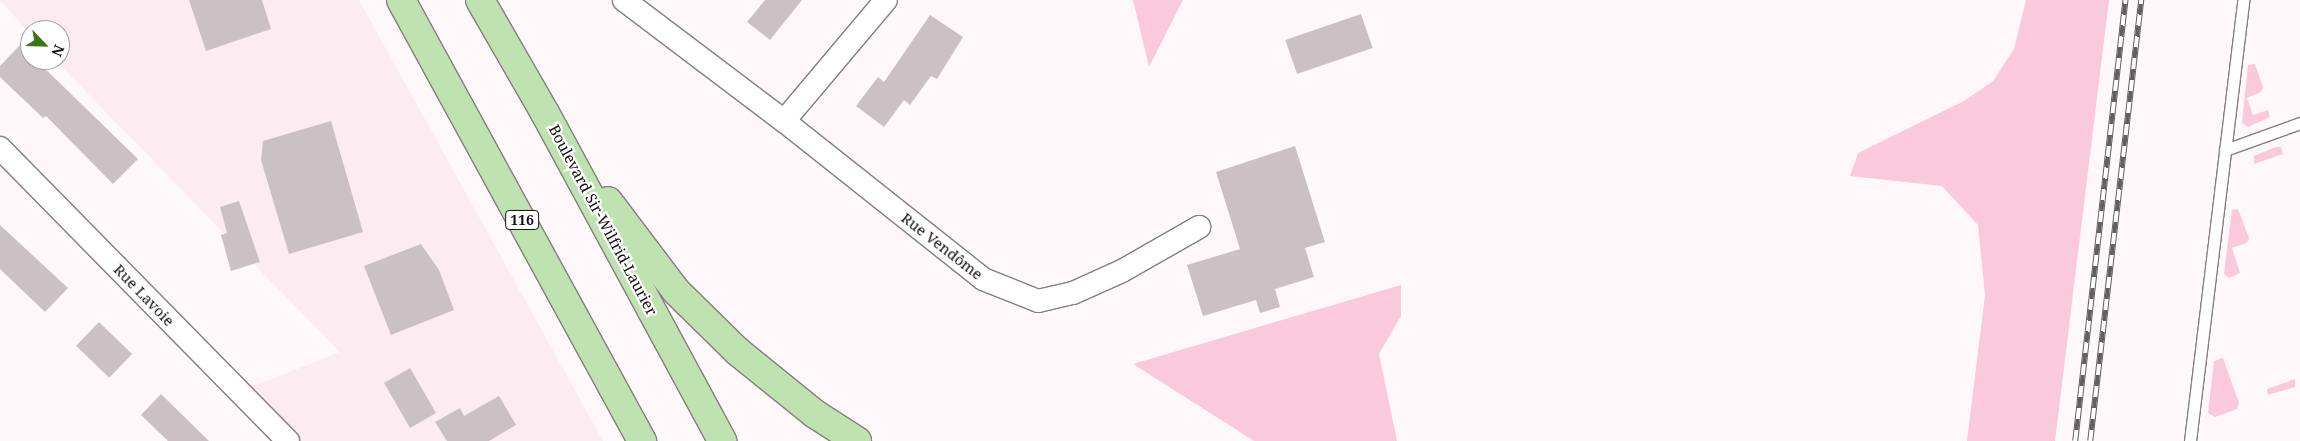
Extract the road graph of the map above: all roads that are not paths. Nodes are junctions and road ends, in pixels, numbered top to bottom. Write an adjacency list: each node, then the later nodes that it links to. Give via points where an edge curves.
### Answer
1 (400, 0): 14 (main road, 116)
2 (480, 0): 6 (main road, Boulevard Sir-Wilfrid-Laurier)
3 (624, 0): 7 (street, Rue Vendôme)
4 (886, 0): 7 (street)
5 (2243, 0): 10 (lane)
6 (545, 113): 15 (main road, Boulevard Sir-Wilfrid-Laurier); 16 (main road, via 676,291 737,351 815,414)
7 (784, 121): 11 (street, Rue Vendôme, via 983,279 1038,302 1073,294 1122,271)
8 (2300, 123): 10 (lane)
9 (0, 148): 13 (street, Rue Lavoie)
10 (2225, 150): 12 (lane)
11 (1199, 227)
12 (2190, 440)
13 (288, 441)
14 (642, 441)
15 (722, 441)
16 (857, 441)

